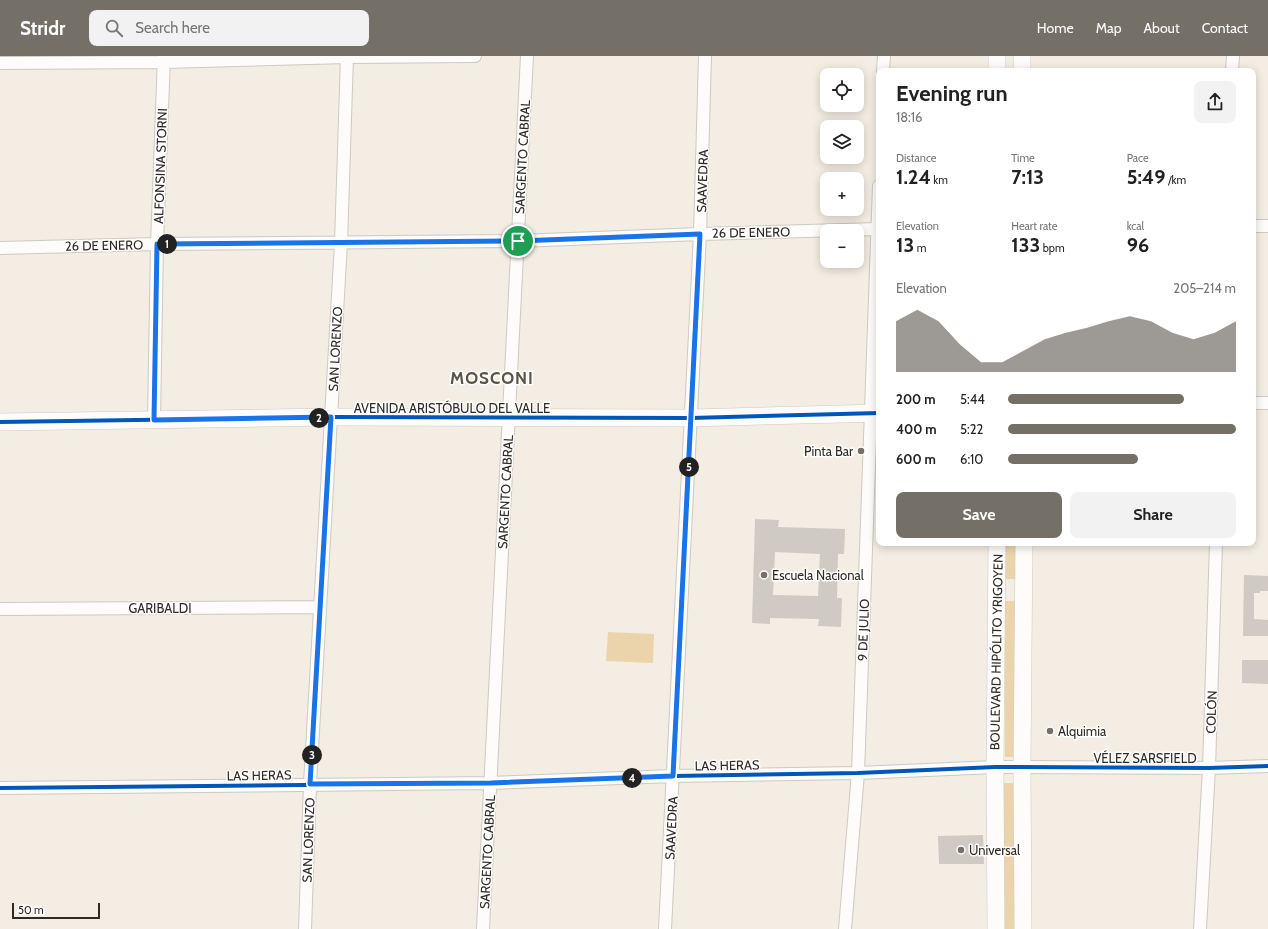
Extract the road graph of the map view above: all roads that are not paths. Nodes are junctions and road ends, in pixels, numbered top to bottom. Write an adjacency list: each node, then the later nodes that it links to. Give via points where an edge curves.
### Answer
1 (348, 56): 2 (street); 9 (street); 20 (street, SAN LORENZO)
2 (475, 56)
3 (528, 56): 19 (street, SARGENTO CABRAL)
4 (706, 56): 18 (street, SAAVEDRA)
5 (884, 56): 11 (street)
6 (997, 56): 12 (street)
7 (1022, 56): 13 (street)
8 (1233, 56): 14 (street)
9 (164, 59): 10 (street); 21 (street, ALFONSINA STORNI)
10 (0, 63)
11 (883, 68)
12 (997, 68)
13 (1022, 68)
14 (1232, 68)
15 (1256, 226): 16 (street)
16 (1268, 226)
17 (876, 229): 18 (street, 26 DE ENERO)
18 (700, 234): 19 (street, 26 DE ENERO); 28 (street, SAAVEDRA)
19 (518, 241): 20 (street, 26 DE ENERO); 29 (street, SARGENTO CABRAL)
20 (341, 243): 21 (street, 26 DE ENERO); 27 (street, SAN LORENZO)
21 (157, 244): 22 (street, 26 DE ENERO); 30 (street, ALFONSINA STORNI)
22 (0, 248)
23 (876, 352): 26 (street, 9 DE JULIO)
24 (1256, 403): 25 (street)
25 (1268, 403)
26 (875, 413): 28 (street, AVENIDA ARISTÓBULO DEL VALLE); 43 (street, 9 DE JULIO)
27 (331, 417): 29 (street, AVENIDA ARISTÓBULO DEL VALLE); 30 (street, AVENIDA ARISTÓBULO DEL VALLE); 37 (street, SAN LORENZO)
28 (691, 418): 29 (street, AVENIDA ARISTÓBULO DEL VALLE); 44 (street, SAAVEDRA)
29 (509, 419): 45 (street, SARGENTO CABRAL)
30 (154, 420): 31 (street, AVENIDA ARISTÓBULO DEL VALLE)
31 (0, 422)
32 (997, 546): 36 (street, BOULEVARD HIPÓLITO YRIGOYEN)
33 (1024, 546): 35 (street, BOULEVARD HIPÓLITO YRIGOYEN)
34 (1216, 546): 42 (street, COLÓN)
35 (1023, 589): 36 (street); 41 (street, BOULEVARD HIPÓLITO YRIGOYEN)
36 (996, 590): 40 (street, BOULEVARD HIPÓLITO YRIGOYEN)
37 (320, 607): 38 (street, GARIBALDI); 46 (street, SAN LORENZO)
38 (0, 609)
39 (1268, 766): 42 (street, VÉLEZ SARSFIELD)
40 (994, 767): 41 (street, LAS HERAS); 43 (street, LAS HERAS); 52 (street, BOULEVARD HIPÓLITO YRIGOYEN)
41 (1022, 767): 42 (street, VÉLEZ SARSFIELD); 53 (street, BOULEVARD HIPÓLITO YRIGOYEN)
42 (1209, 768): 54 (street, COLÓN)
43 (858, 773): 44 (street, LAS HERAS); 51 (street, 9 DE JULIO)
44 (673, 776): 45 (street, LAS HERAS); 50 (street, SAAVEDRA)
45 (491, 783): 46 (street, LAS HERAS); 49 (street, SARGENTO CABRAL)
46 (310, 784): 47 (street, LAS HERAS); 48 (street, SAN LORENZO)
47 (0, 788)
48 (305, 929)
49 (483, 929)
50 (665, 929)
51 (844, 929)
52 (996, 929)
53 (1023, 929)
54 (1200, 929)

